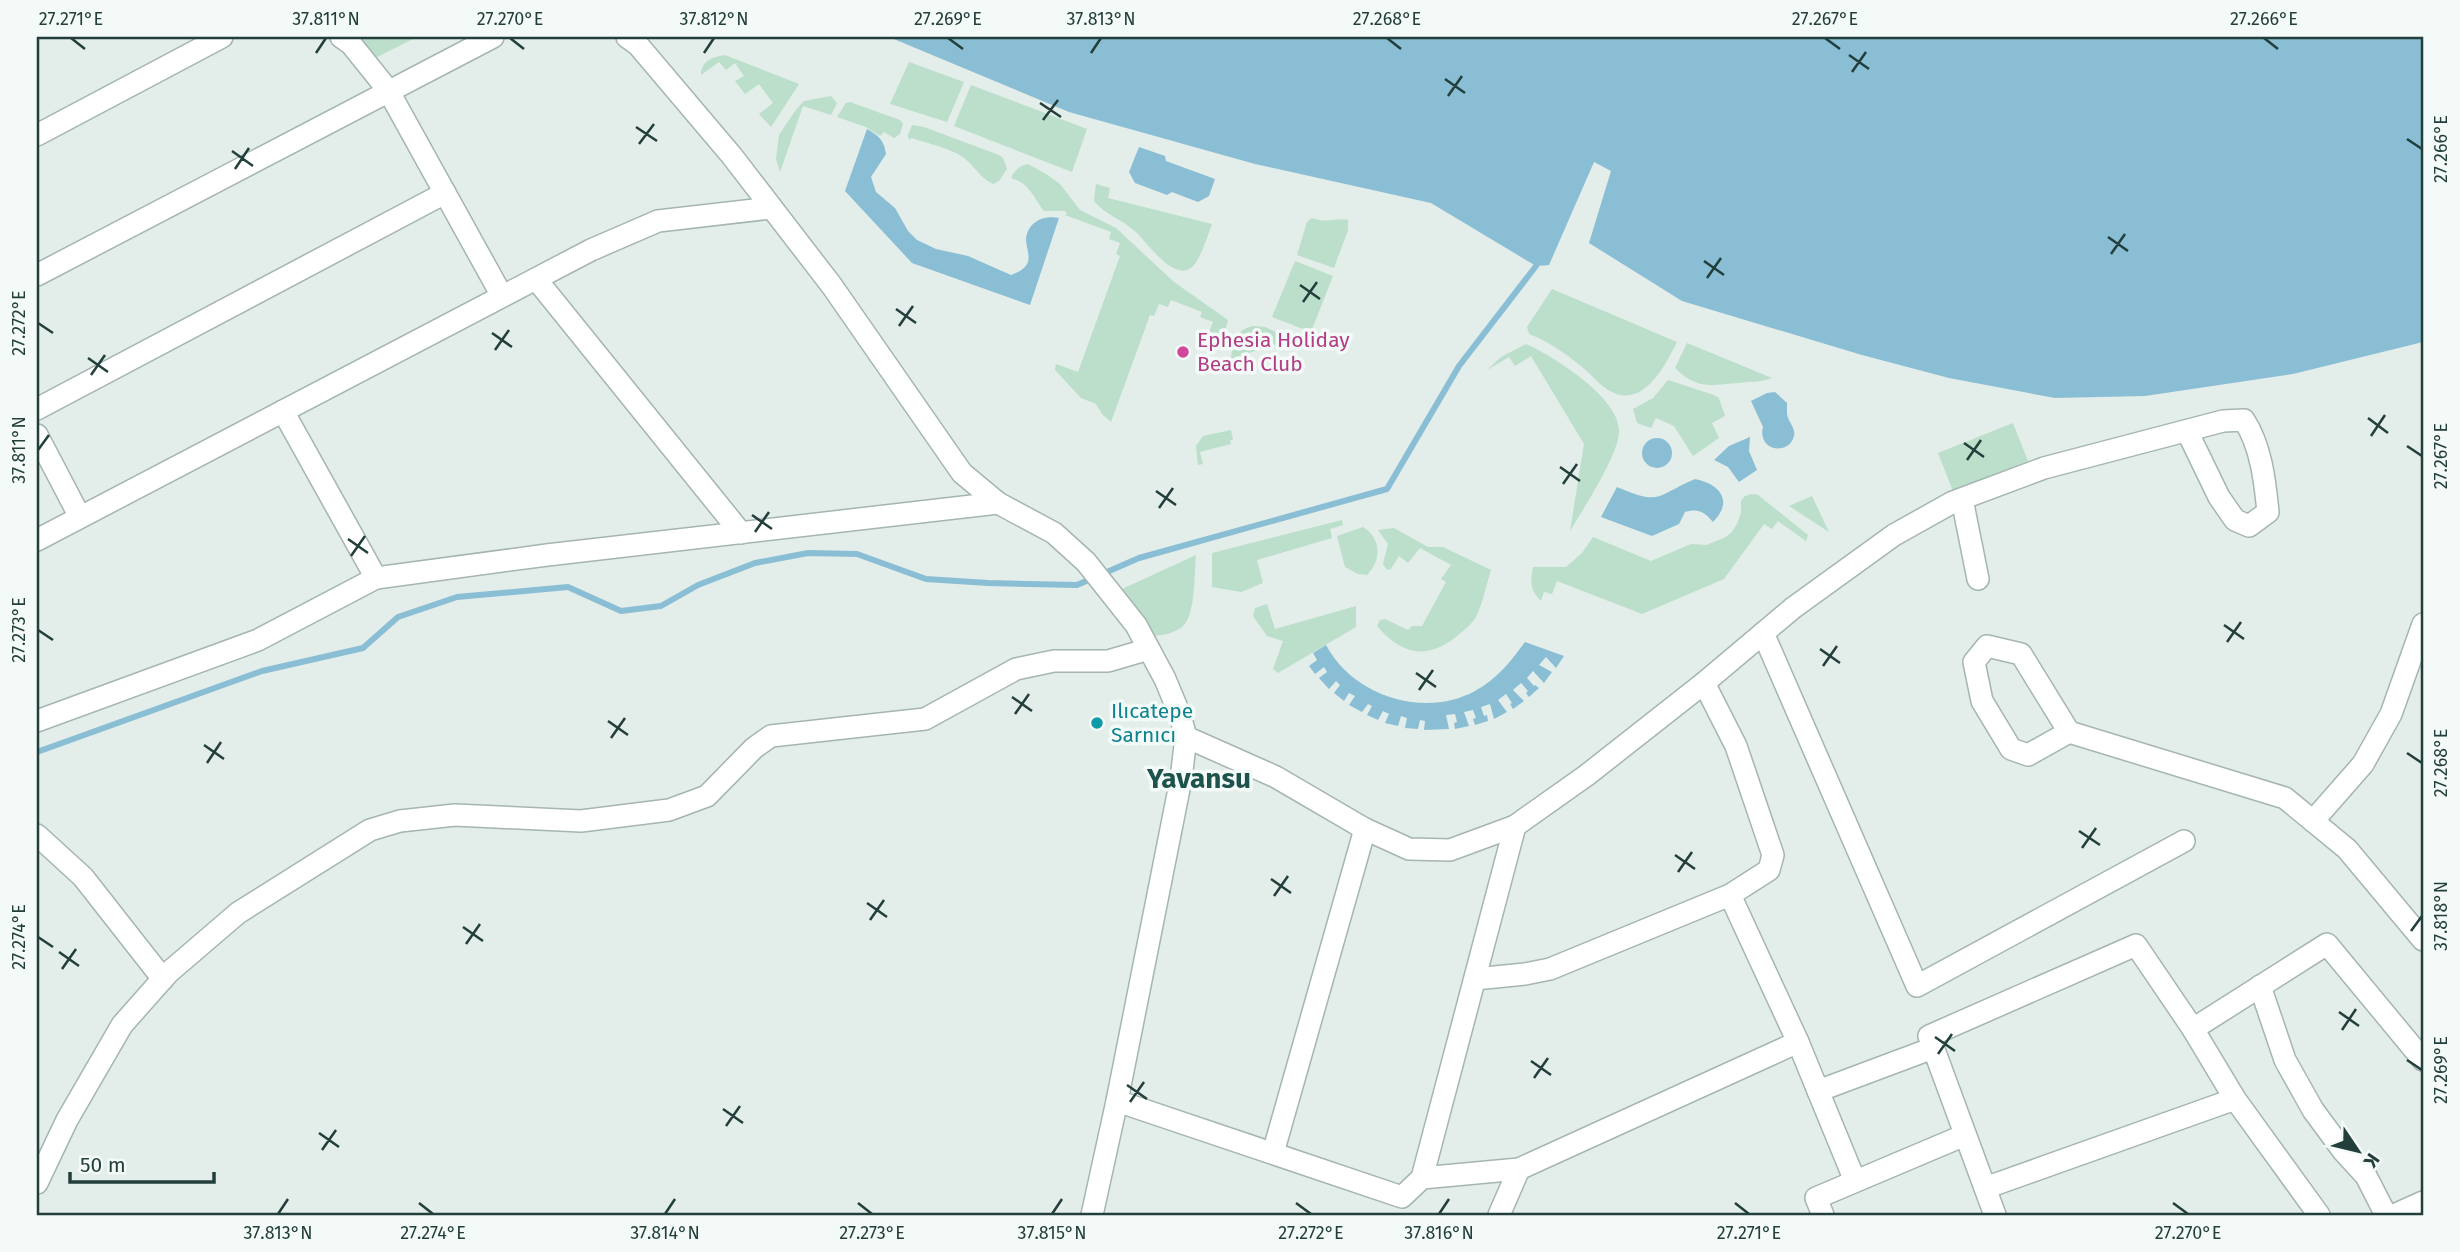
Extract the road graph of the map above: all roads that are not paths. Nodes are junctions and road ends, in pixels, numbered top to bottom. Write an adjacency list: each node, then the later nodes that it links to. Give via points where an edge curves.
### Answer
1 (222, 37): 6 (street)
2 (341, 37): 5 (street)
3 (493, 37): 5 (street)
4 (627, 37): 8 (street)
5 (388, 90): 7 (street); 9 (street)
6 (37, 135)
7 (445, 193): 11 (street); 12 (street)
8 (771, 208): 10 (street, via 658,221); 17 (street, via 832,286 962,472)
9 (37, 275)
10 (536, 279): 11 (street); 19 (street)
11 (502, 296): 13 (street)
12 (37, 409)
13 (283, 411): 18 (street); 21 (street)
14 (2187, 431): 14 (street, via 2235,520 2249,526 2268,512 2253,434 2244,420); 16 (street, via 2044,468)
15 (37, 435): 18 (street)
16 (1962, 499): 22 (street); 24 (street, via 1894,535)
17 (998, 503): 19 (street); 25 (street, via 1054,533 1086,562 1136,625)
18 (80, 517): 20 (street)
19 (741, 533): 21 (street)
20 (37, 540)
21 (376, 578): 27 (street, via 258,640)
22 (1978, 579)
23 (2423, 624): 30 (street, via 2391,713 2363,764)
24 (1763, 633): 26 (street); 33 (street, via 1917,986)
25 (1149, 649): 29 (street, via 1175,703); 37 (street, via 1108,661 1054,661 1016,669 925,719 771,736 707,796 669,810 581,821 455,816 400,821 370,830 239,913)
26 (1704, 683): 31 (street); 35 (street, via 1736,746 1773,855 1772,866 1765,873)
27 (37, 721)
28 (2068, 732): 28 (street, via 2021,654 1987,646 1974,662 1982,701 2011,749 2028,755); 30 (street, via 2285,798)
29 (1185, 737): 32 (street, via 1276,777); 46 (street, via 1168,850)
30 (2313, 821): 36 (street, via 2347,849)
31 (1515, 826): 32 (street, via 1450,850 1409,849); 38 (street)
32 (1365, 829): 48 (street)
33 (2184, 841)
34 (40, 842): 37 (street, via 83,877)
35 (1730, 895): 38 (street, via 1550,969); 41 (street)
36 (2423, 940)
37 (163, 979): 52 (street, via 122,1026 66,1120)
38 (1475, 979): 50 (street)
39 (2260, 986): 40 (street); 43 (street, via 2327,944); 61 (street, via 2291,1070 2313,1110 2367,1176)
40 (2193, 1029): 42 (street, via 2136,945 1929,1036); 45 (street)
41 (1798, 1042): 44 (street); 49 (street)
42 (1933, 1048): 44 (street); 47 (street)
43 (2423, 1060)
44 (1818, 1091): 51 (street)
45 (2235, 1099): 53 (street); 60 (street)
46 (1117, 1101): 48 (street); 56 (street)
47 (1965, 1135): 51 (street); 53 (street)
48 (1273, 1153): 55 (street)
49 (1519, 1169): 50 (street); 57 (street)
50 (1422, 1178): 55 (street)
51 (1855, 1181): 58 (street, via 1815,1198)
52 (37, 1183)
53 (1985, 1188): 59 (street)
54 (2423, 1202): 62 (street)
55 (1399, 1206)
56 (1092, 1215)
57 (1499, 1215)
58 (1823, 1215)
59 (1995, 1215)
60 (2319, 1215)
61 (2386, 1215)
62 (2394, 1215)

